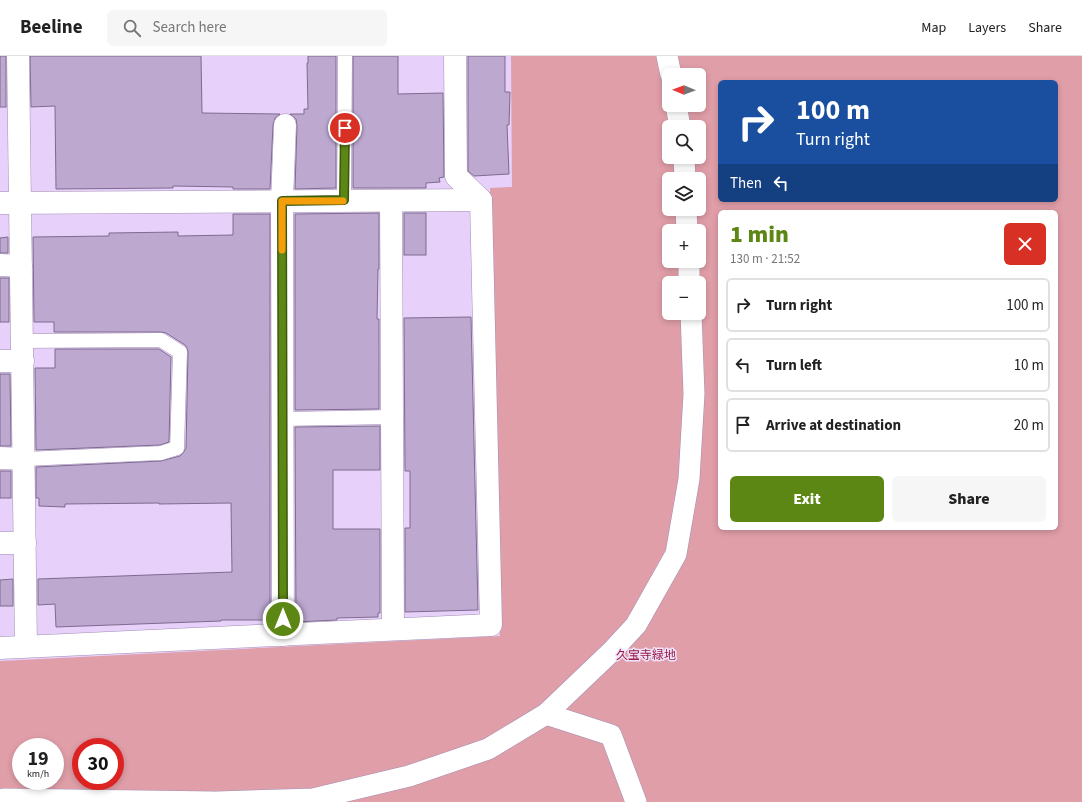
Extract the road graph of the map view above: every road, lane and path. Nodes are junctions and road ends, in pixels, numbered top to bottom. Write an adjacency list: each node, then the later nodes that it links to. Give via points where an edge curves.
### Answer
1 (18, 56): 11 (street)
2 (345, 56): 7 (lane)
3 (455, 56): 9 (street, via 456,176)
4 (667, 56): 5 (street)
5 (670, 68)
6 (285, 125): 10 (street)
7 (344, 200): 8 (street); 10 (street)
8 (391, 200): 9 (street); 17 (street)
9 (481, 200): 23 (street, via 490,626)
10 (282, 201): 11 (street); 18 (street)
11 (10, 203): 13 (street)
12 (0, 265): 13 (street)
13 (21, 266): 15 (street)
14 (691, 320): 27 (street, via 694,402 689,479 676,554 636,625)
15 (23, 351): 16 (street); 20 (street); 20 (lane, via 161,340 180,352 178,448 161,453)
16 (0, 361)
17 (392, 417): 18 (lane); 23 (street)
18 (283, 419): 24 (street)
19 (0, 458): 20 (street)
20 (24, 459): 22 (street)
21 (0, 543): 22 (street)
22 (25, 543): 25 (street)
23 (393, 629): 24 (street)
24 (283, 635): 25 (street)
25 (26, 646): 26 (street)
26 (0, 648)
27 (546, 714): 29 (street, via 488,749 409,776 313,799); 30 (street, via 611,735)
28 (1, 799): 29 (street)
29 (216, 802)
30 (636, 802)

